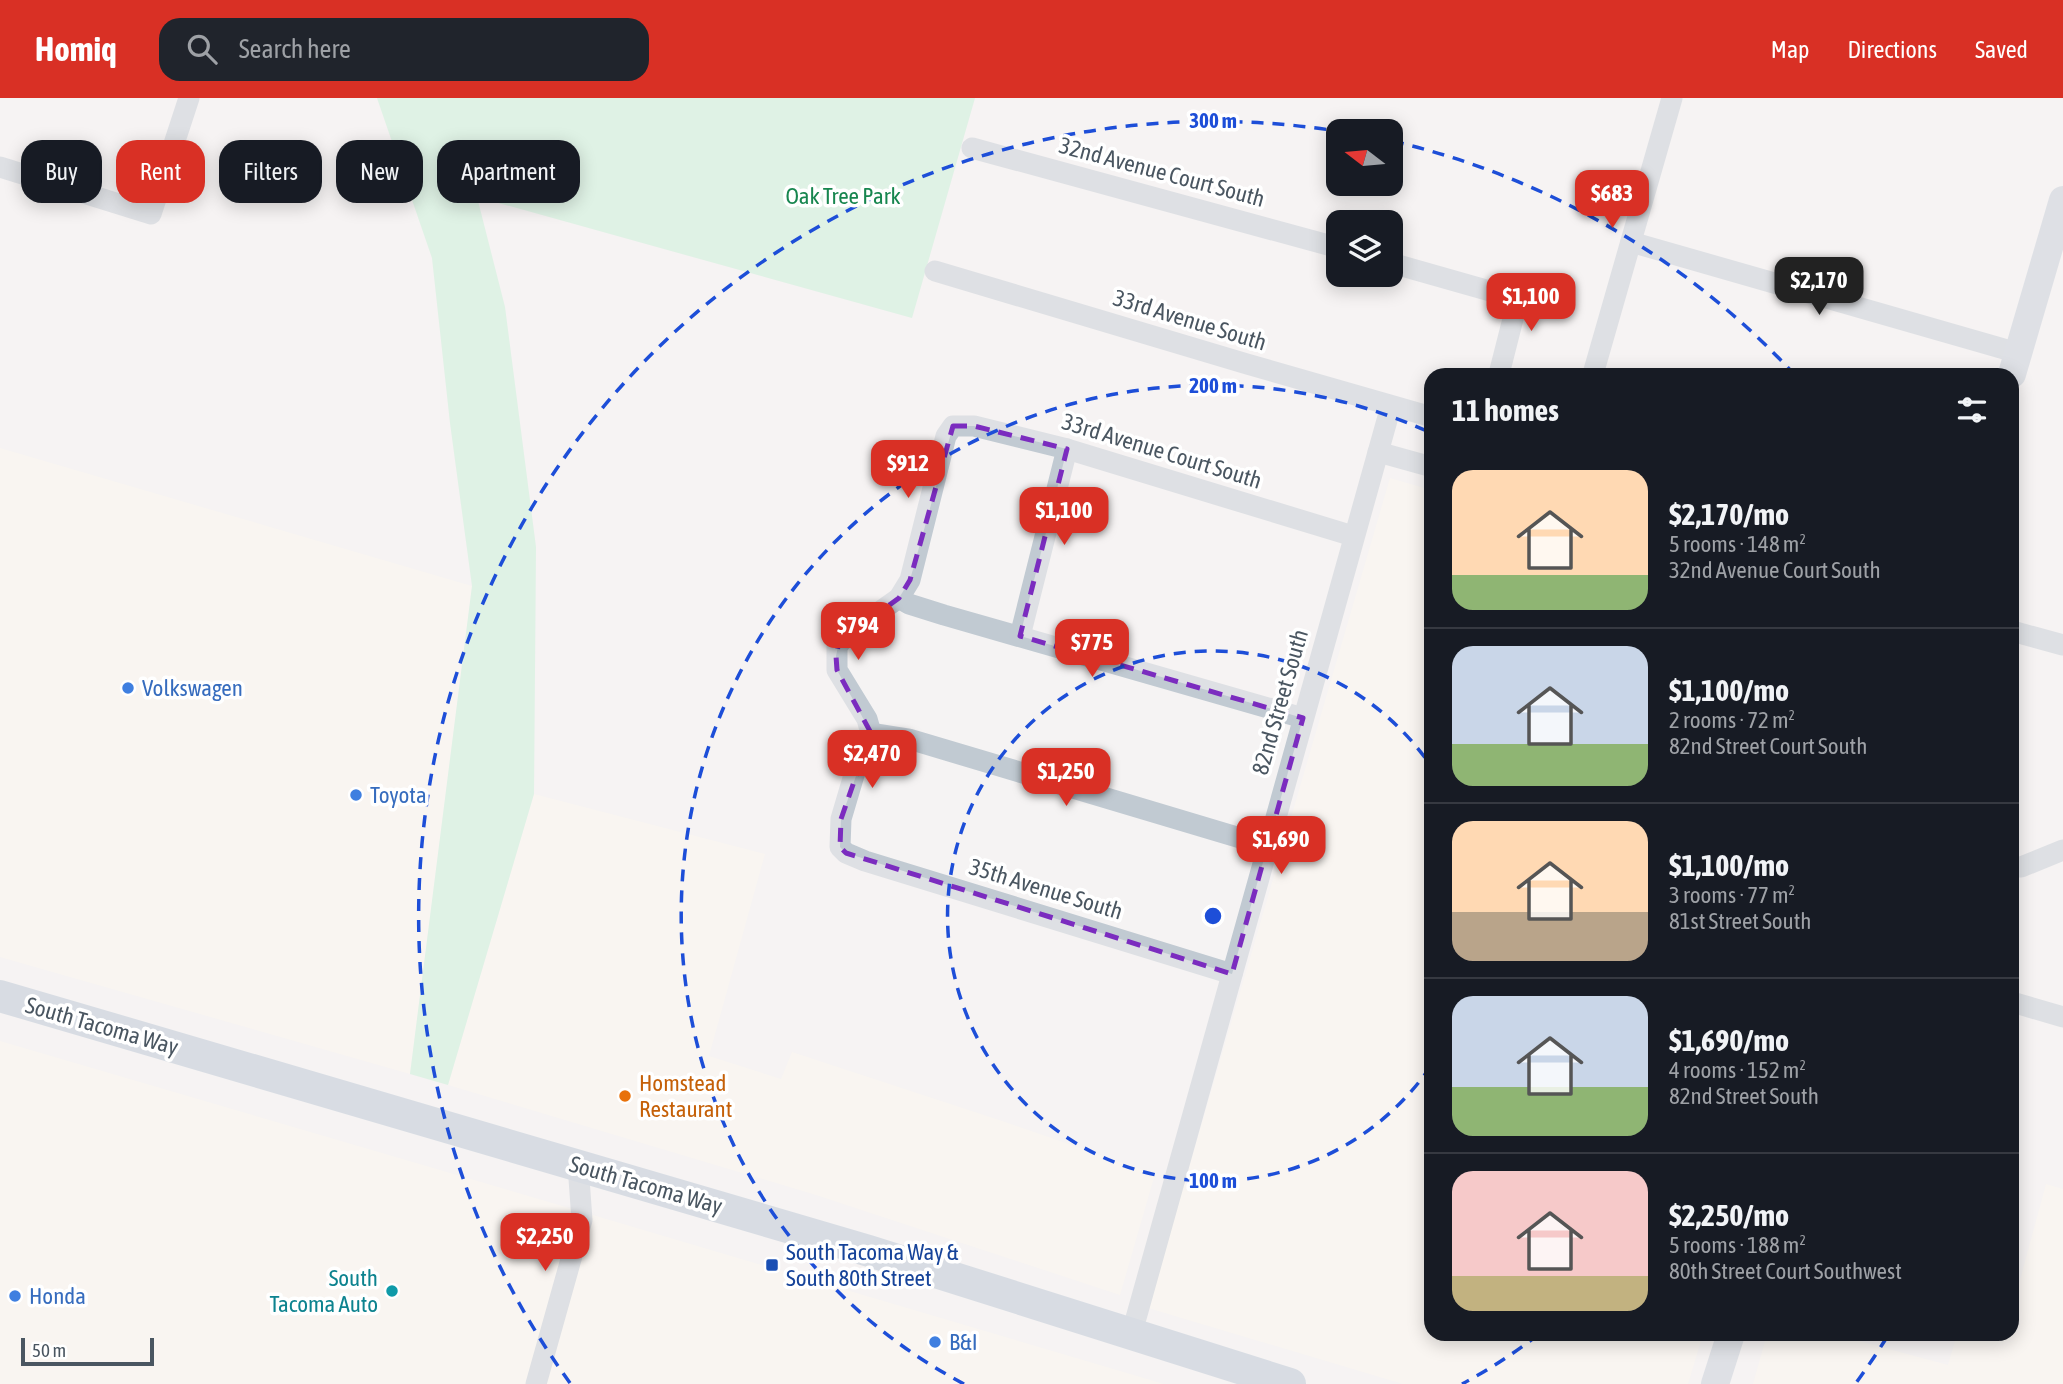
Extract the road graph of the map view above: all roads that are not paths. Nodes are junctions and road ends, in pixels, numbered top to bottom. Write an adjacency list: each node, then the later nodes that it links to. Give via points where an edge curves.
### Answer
1 (189, 98): 4 (street, via 151,214)
2 (1672, 98): 6 (street)
3 (972, 148): 7 (street, 32nd Avenue Court South)
4 (0, 167)
5 (2063, 200): 10 (main road)
6 (1631, 242): 10 (street); 12 (street)
7 (1326, 244)
8 (1403, 266): 11 (street, via 1511,297 1516,307)
9 (934, 271): 13 (street, 33rd Avenue South)
10 (2015, 364)
11 (1501, 368)
12 (1595, 368)
13 (1391, 406): 14 (street, 33rd Avenue South); 16 (street, 82nd Street South)
14 (1424, 415)
15 (1067, 449): 18 (street, 33rd Avenue Court South); 19 (street, 33rd Avenue Court South, via 974,426 953,426 946,436 910,580); 21 (street)
16 (1378, 452): 17 (street); 18 (street, 82nd Street South)
17 (1424, 465)
18 (1353, 536): 23 (street, 82nd Street South)
19 (899, 598): 21 (street); 24 (street, via 845,636 837,647 837,670)
20 (2019, 633): 22 (street)
21 (1020, 636): 23 (street)
22 (2063, 645)
23 (1303, 718): 25 (street, 82nd Street South)
24 (871, 733): 25 (street, via 909,739); 28 (street, 35th Avenue South, via 841,819 840,847 846,853)
25 (1267, 846): 28 (street, 82nd Street South)
26 (2063, 849): 27 (street)
27 (2021, 867)
28 (1232, 974): 33 (street, 82nd Street South)
29 (0, 996): 32 (main road, South Tacoma Way)
30 (2019, 1004): 31 (street)
31 (2063, 1017)
32 (578, 1165): 33 (main road, South Tacoma Way, via 869,1251); 35 (street, via 582,1220)
33 (1131, 1336): 36 (main road, South Tacoma Way)
34 (1729, 1341): 37 (main road)
35 (536, 1384)
36 (1290, 1384)
37 (1715, 1384)

